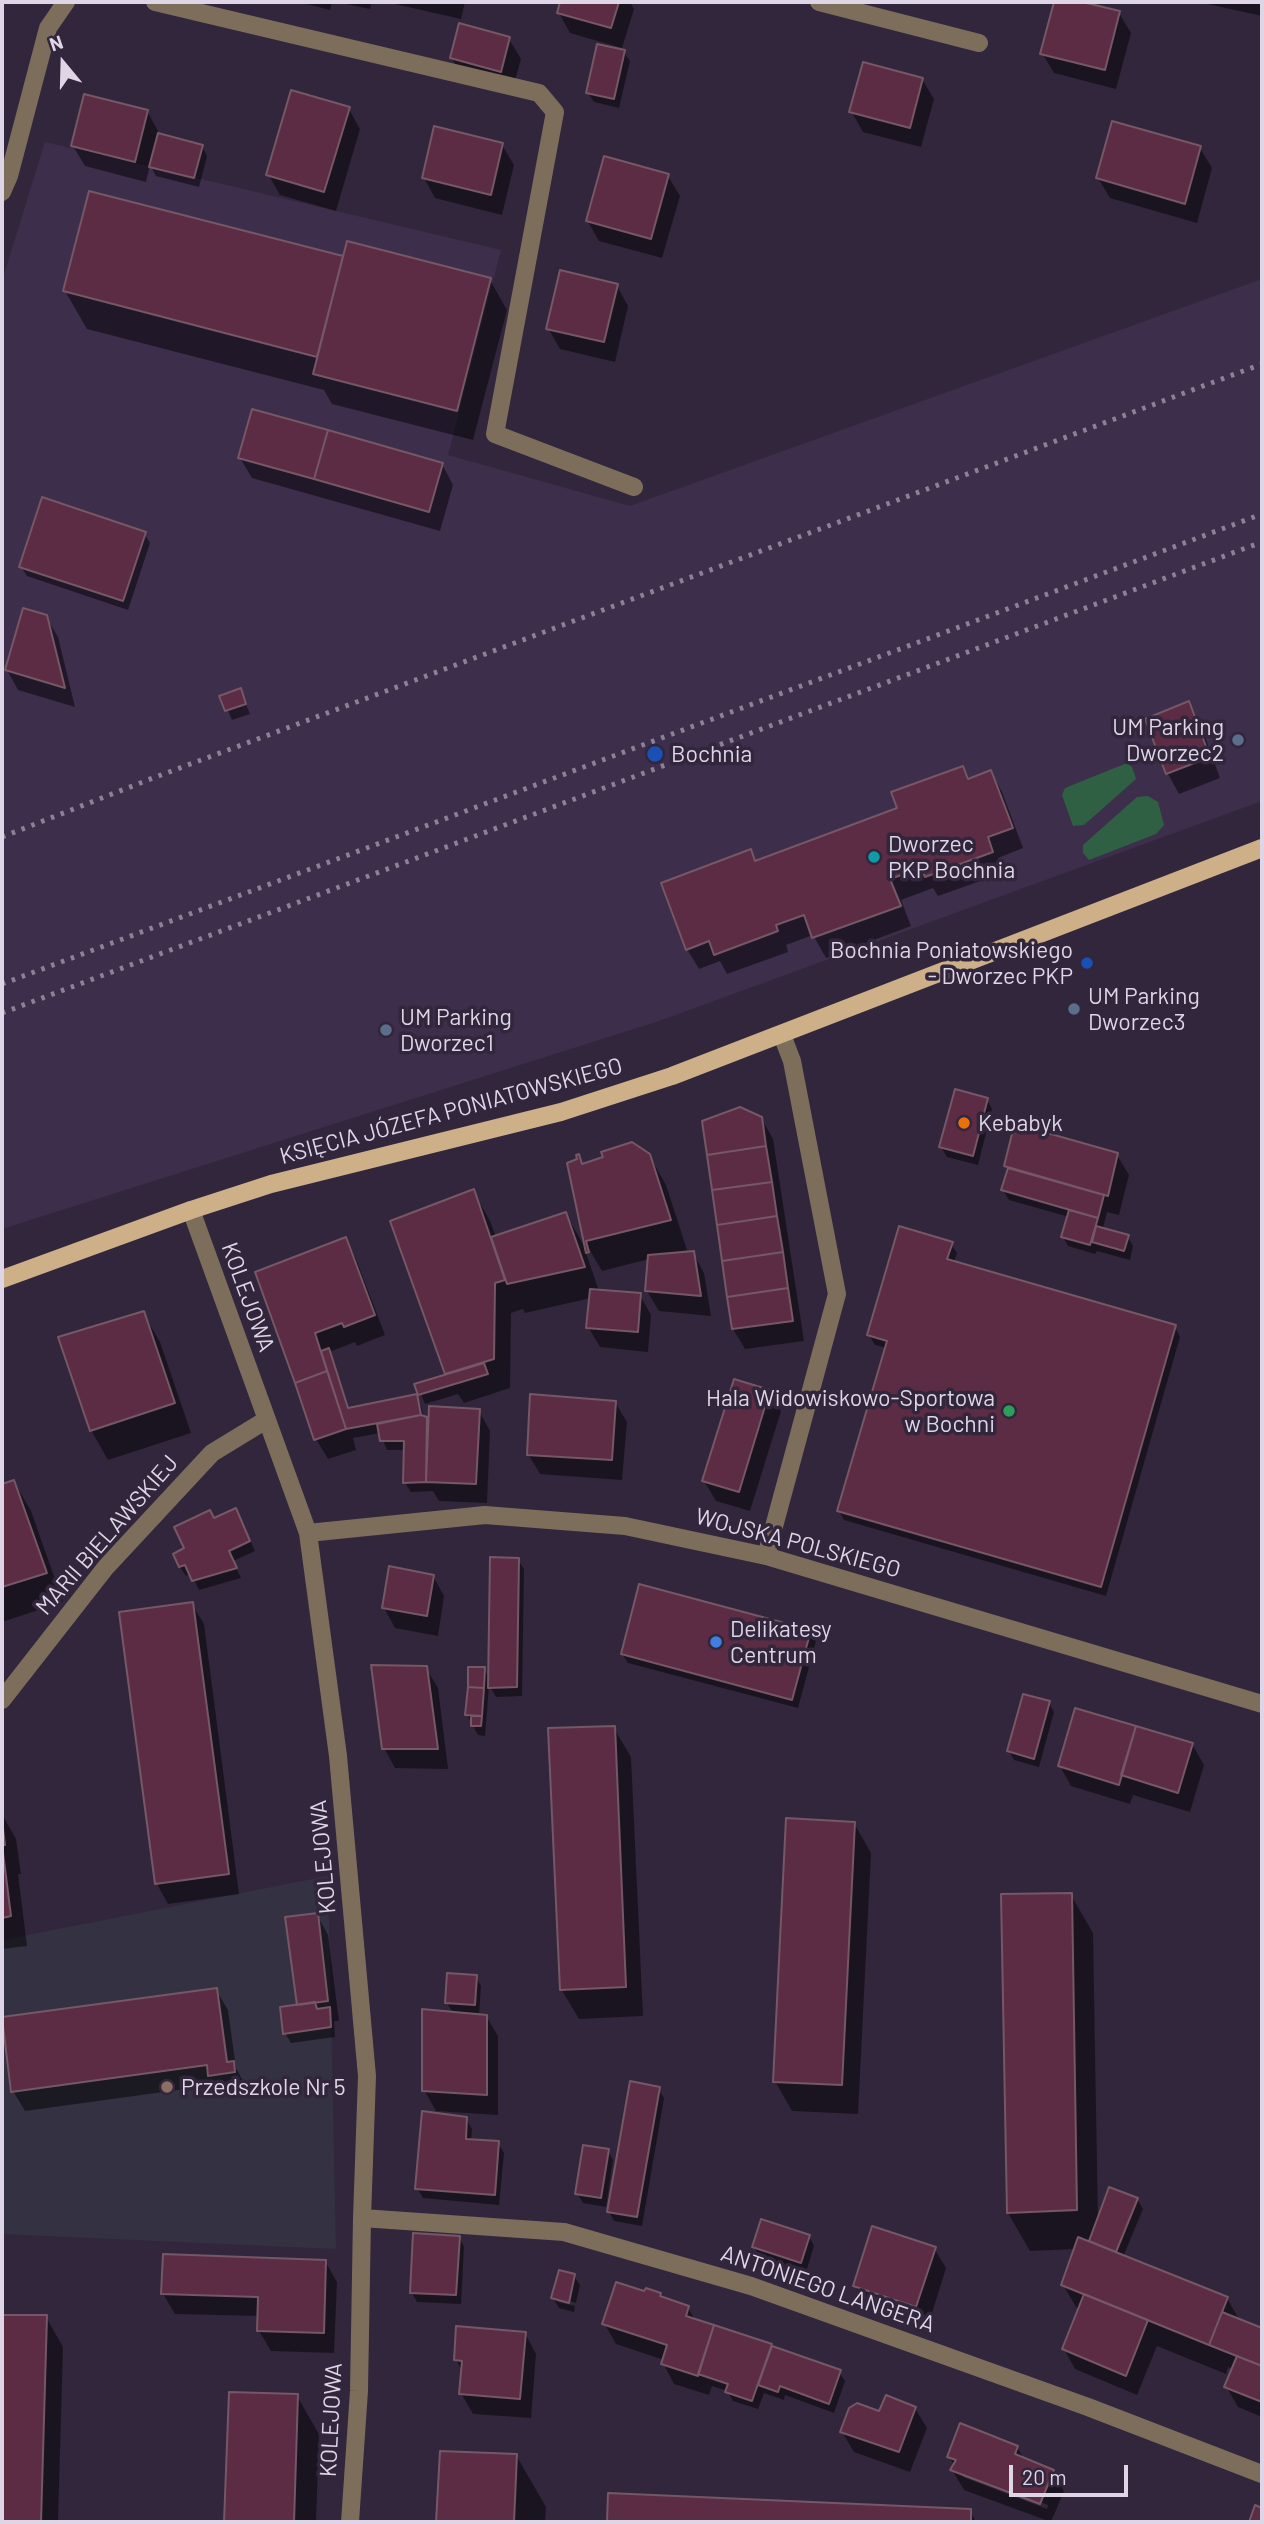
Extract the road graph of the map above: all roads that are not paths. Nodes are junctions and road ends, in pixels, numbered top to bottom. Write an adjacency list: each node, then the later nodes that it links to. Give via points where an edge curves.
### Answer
1 (65, 2): 5 (street, via 48,28)
2 (155, 2): 6 (street, via 539,93 555,112 495,434)
3 (819, 2): 4 (street)
4 (979, 43)
5 (2, 192)
6 (634, 487)
7 (1262, 848): 8 (main road, KSIĘCIA JÓZEFA PONIATOWSKIEGO)
8 (782, 1035): 9 (main road, KSIĘCIA JÓZEFA PONIATOWSKIEGO, via 561,1112 271,1184); 13 (street, via 792,1062 837,1294)
9 (191, 1210): 10 (main road, KSIĘCIA JÓZEFA PONIATOWSKIEGO); 11 (street, KOLEJOWA)
10 (2, 1279)
11 (266, 1420): 12 (street, KOLEJOWA); 14 (street, MARII BIELAWSKIEJ, via 212,1453 106,1567)
12 (308, 1533): 13 (street, WOJSKA POLSKIEGO, via 485,1515 625,1526); 16 (street, KOLEJOWA, via 338,1756 368,2076)
13 (766, 1556): 15 (street, WOJSKA POLSKIEGO)
14 (2, 1700)
15 (1262, 1704)
16 (362, 2218): 17 (street, ANTONIEGO LANGERA, via 564,2232 751,2286); 18 (street, KOLEJOWA, via 359,2391)
17 (1262, 2473)
18 (350, 2522)

